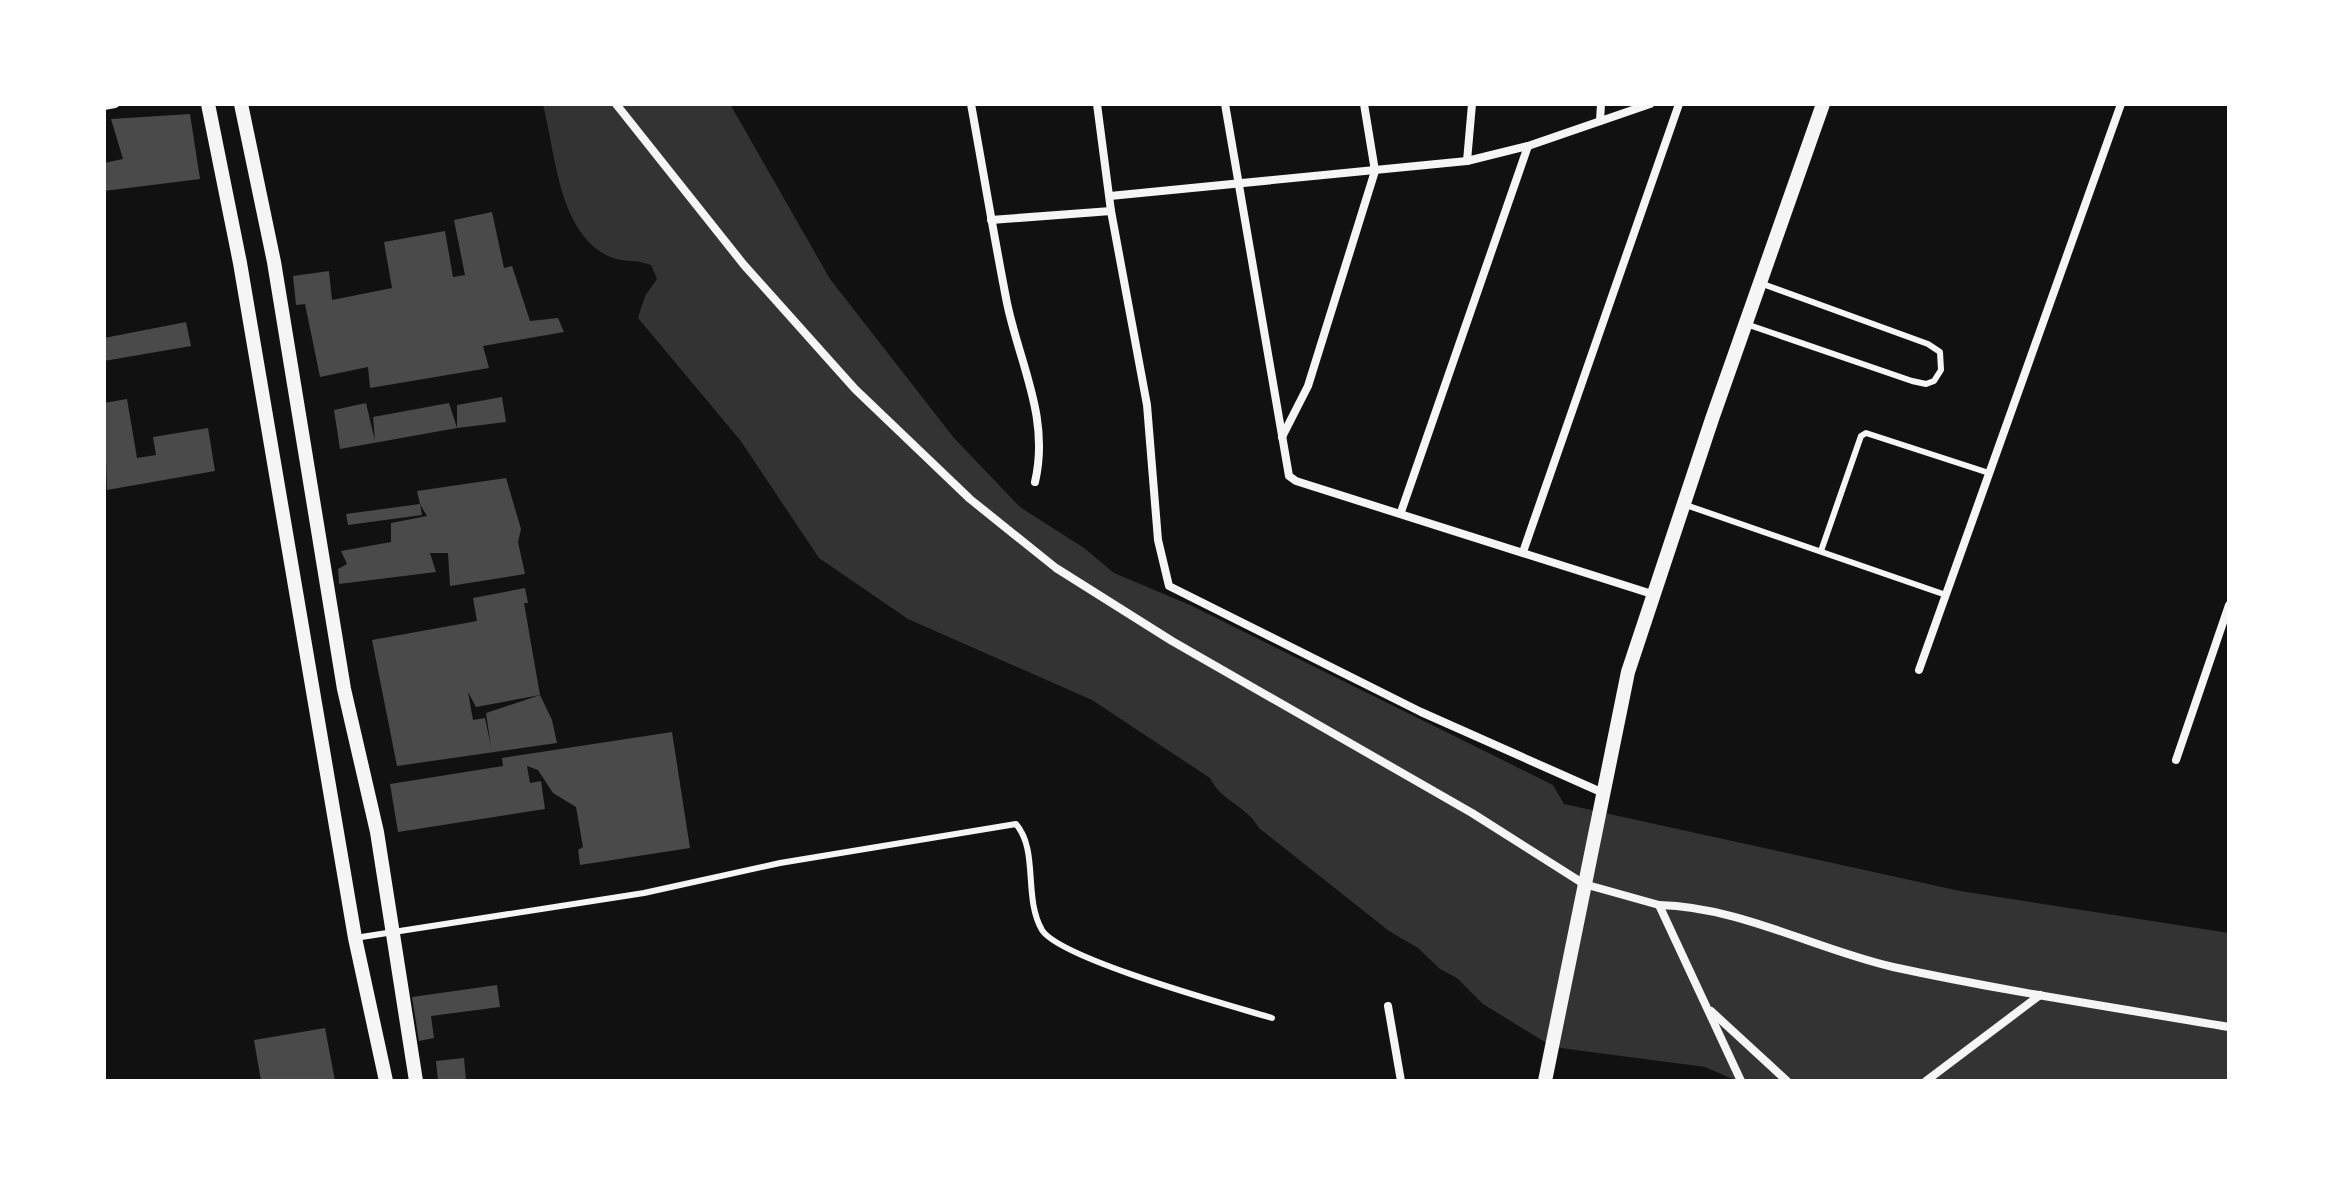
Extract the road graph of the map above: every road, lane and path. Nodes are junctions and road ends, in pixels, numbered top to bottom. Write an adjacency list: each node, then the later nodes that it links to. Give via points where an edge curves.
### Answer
1 (115, 104): 15 (street)
2 (208, 104): 42 (street, via 257,357)
3 (241, 104): 41 (street, via 274,262 344,689)
4 (616, 104): 39 (street, via 744,265 855,389 970,499 1056,568 1172,641 1472,813)
5 (971, 104): 23 (street)
6 (1097, 104): 21 (street)
7 (1225, 104): 20 (street)
8 (1364, 104): 19 (street)
9 (1472, 104): 18 (street)
10 (1601, 104): 16 (street)
11 (1650, 104): 16 (street)
12 (1679, 104): 32 (street)
13 (1823, 104): 24 (street)
14 (2121, 104): 27 (street)
15 (104, 106)
16 (1600, 121): 17 (street)
17 (1528, 146): 18 (street); 30 (street)
18 (1467, 161): 19 (street)
19 (1375, 171): 20 (street); 26 (street, via 1308,386)
20 (1237, 183): 21 (street); 26 (street)
21 (1110, 196): 22 (street)
22 (1111, 211): 23 (street); 38 (street, via 1147,405 1158,540 1169,586 1421,712)
23 (991, 220): 28 (street, via 1041,428)
24 (1760, 283): 25 (street); 25 (lane, via 1928,344 1940,352 1941,370 1934,381 1912,381)
25 (1746, 324): 29 (street)
26 (1282, 437): 30 (street, via 1289,476 1296,481)
27 (1989, 473): 31 (lane, via 1866,433); 34 (street)
28 (1035, 482)
29 (1683, 504): 31 (lane); 33 (street)
30 (1401, 512): 32 (street)
31 (1821, 551): 34 (lane)
32 (1523, 552): 33 (street)
33 (1652, 594): 38 (street)
34 (1946, 595): 36 (street)
35 (2229, 605): 37 (street)
36 (1919, 670)
37 (2176, 760)
38 (1601, 792): 39 (street)
39 (1584, 884): 40 (street); 51 (street)
40 (1659, 905): 43 (street, via 1726,913 1891,966); 45 (street)
41 (394, 932): 42 (lane); 46 (lane, via 644,893 780,863 1016,824 1026,836 1030,896 1043,932 1062,947); 49 (street)
42 (355, 938): 48 (street)
43 (2040, 995): 47 (street); 54 (street)
44 (1388, 1006): 50 (street)
45 (1708, 1008): 52 (street); 53 (street)
46 (1272, 1018)
47 (2229, 1027)
48 (386, 1081)
49 (416, 1081)
50 (1401, 1081)
51 (1545, 1081)
52 (1741, 1081)
53 (1787, 1081)
54 (1926, 1081)

